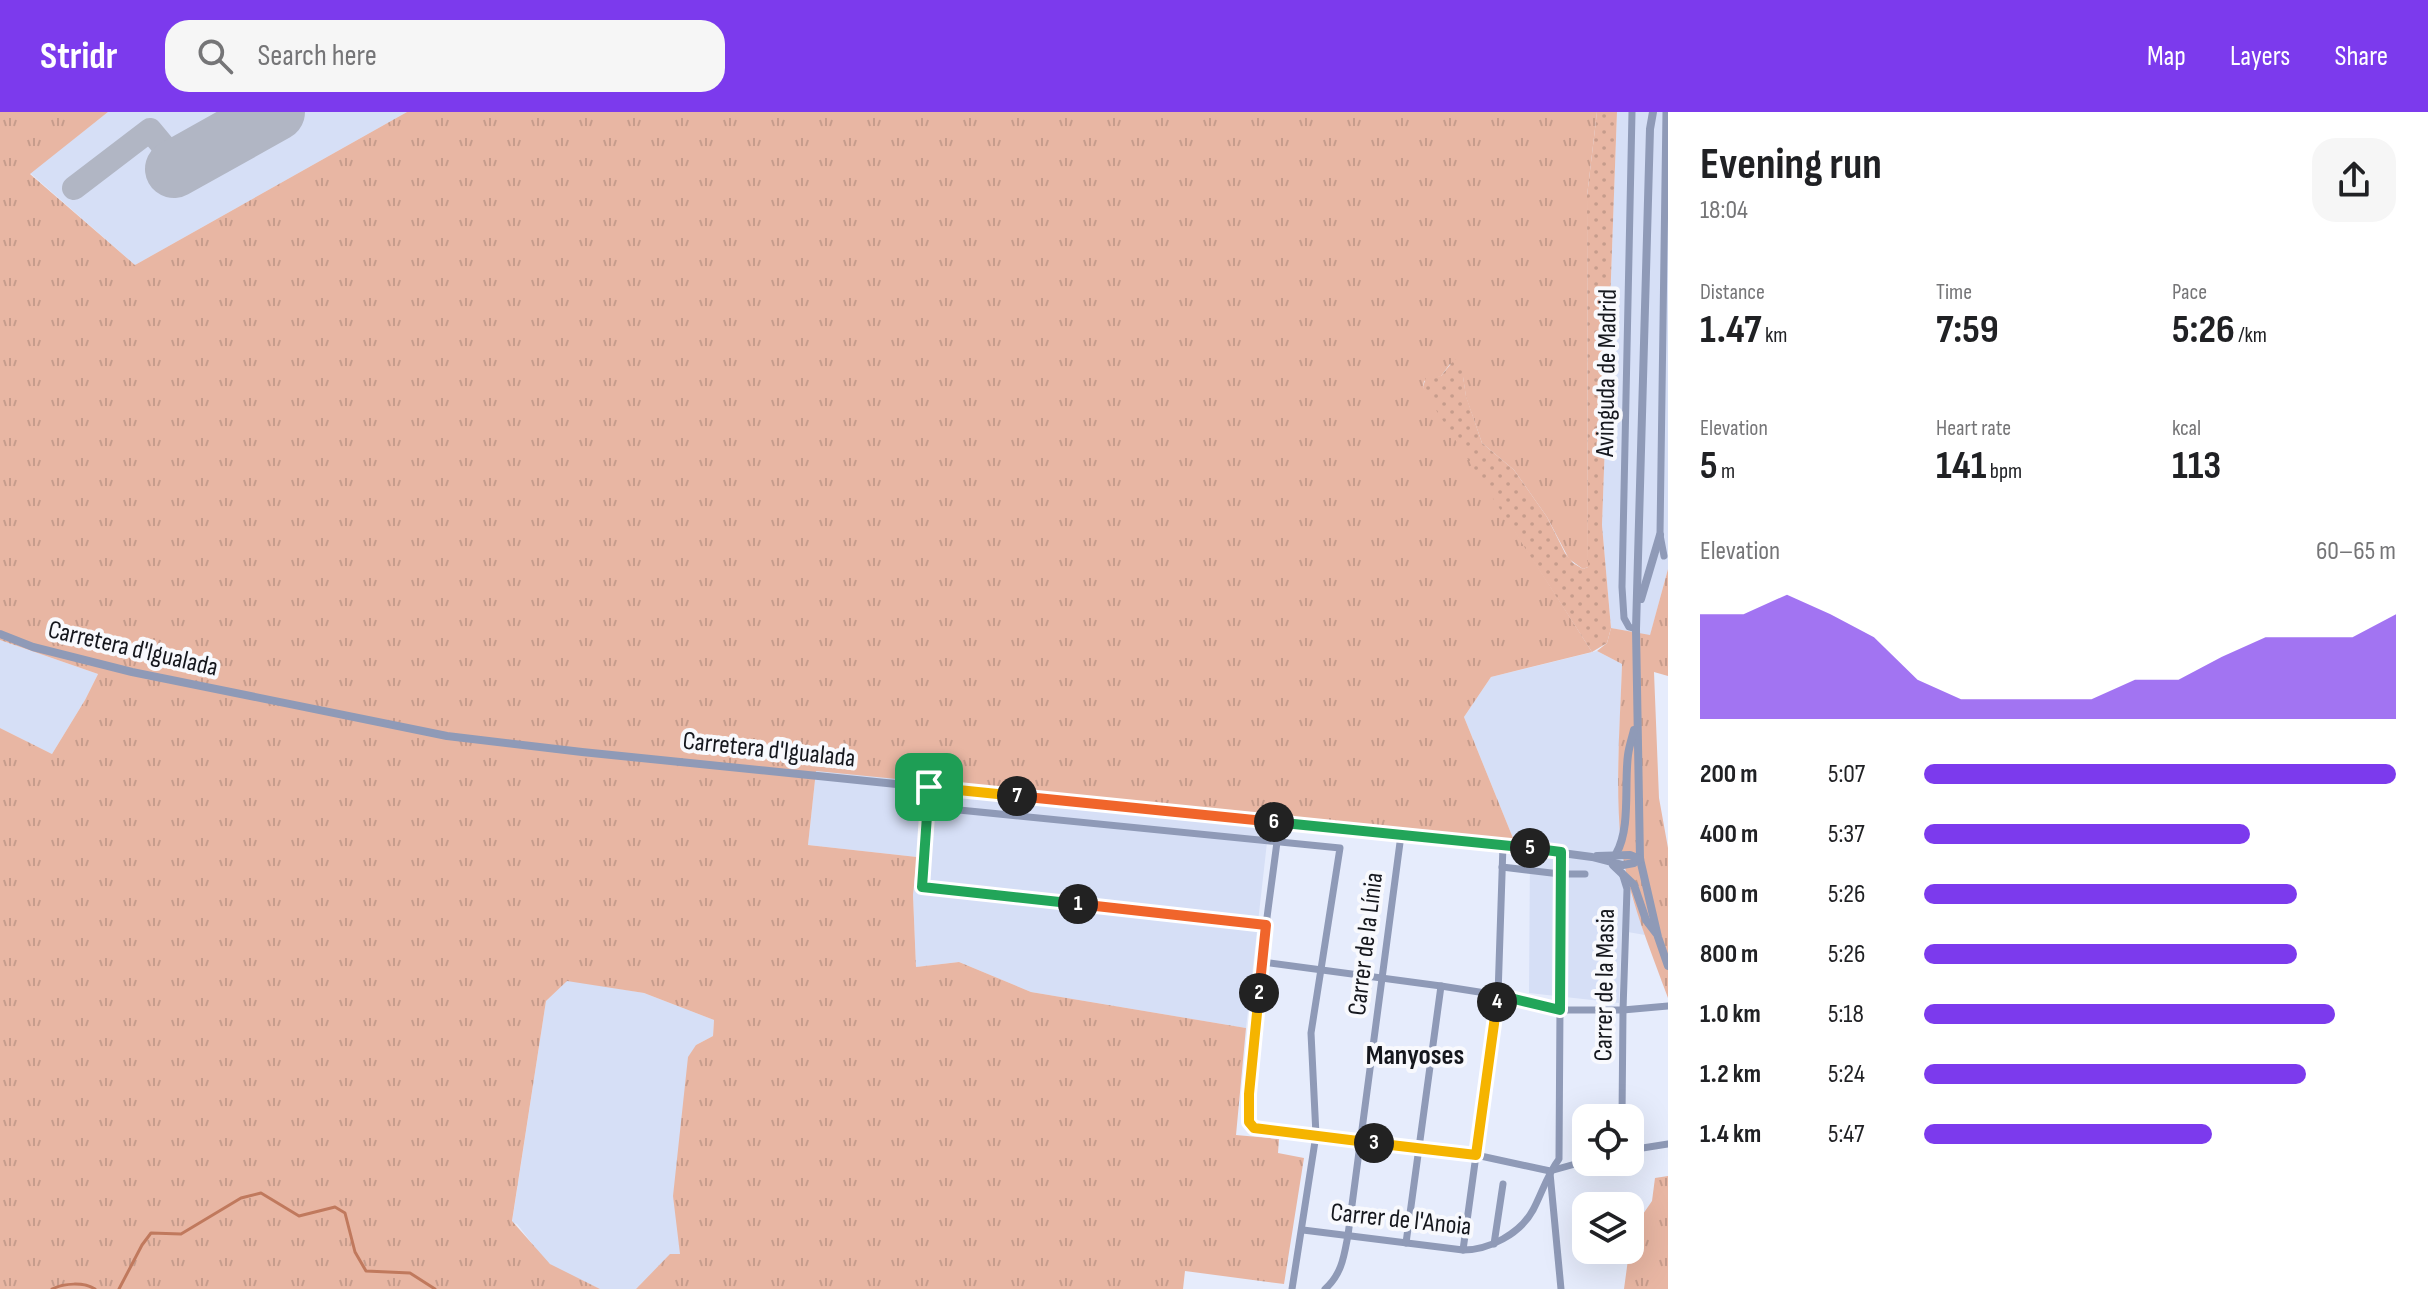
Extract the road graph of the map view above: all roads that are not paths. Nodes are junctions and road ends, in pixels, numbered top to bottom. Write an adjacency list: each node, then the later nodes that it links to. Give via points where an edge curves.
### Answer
1 (1632, 112): 7 (street, Avinguda de Madrid, via 1622,587 1624,618)
2 (1650, 112): 6 (street, Avinguda de Madrid)
3 (1666, 112): 4 (street)
4 (1664, 537): 5 (street); 6 (street)
5 (1664, 556)
6 (1637, 611): 7 (street, Avinguda de Madrid)
7 (1636, 629): 9 (street, Avinguda de Madrid)
8 (0, 634): 10 (street, Carretera d'Igualada, via 132,672 447,736)
9 (1637, 722): 16 (street, via 1628,753 1623,833); 18 (street, Avinguda de Madrid)
10 (929, 787): 11 (street); 12 (street, Carretera d'Igualada)
11 (929, 807): 13 (street); 24 (street, via 922,887)
12 (1401, 835): 14 (street, Carretera d'Igualada); 29 (street, Carrer de la Línia)
13 (1277, 842): 24 (street); 28 (street, via 1340,848)
14 (1503, 845): 15 (street, Carretera d'Igualada); 20 (street)
15 (1561, 852): 17 (street, Carretera d'Igualada); 21 (street)
16 (1616, 854): 17 (street, Carretera d'Igualada); 18 (street, Carretera d'Igualada); 19 (street)
17 (1592, 857): 19 (street, Carretera d'Igualada)
18 (1640, 859): 19 (street); 25 (street, Avinguda de Madrid)
19 (1616, 864): 23 (street, Carretera d'Igualada)
20 (1502, 867): 21 (street); 31 (street)
21 (1560, 874): 22 (street); 33 (street)
22 (1585, 874)
23 (1623, 875): 25 (street, Carretera d'Igualada, via 1634,885); 34 (street, Carrer de la Masia)
24 (1266, 925): 26 (street)
25 (1658, 937): 27 (street)
26 (1262, 962): 28 (street); 36 (street, via 1249,1122 1254,1128)
27 (1668, 966)
28 (1321, 969): 29 (street); 36 (street, via 1311,1033)
29 (1382, 978): 30 (street); 37 (street, Carrer de la Línia)
30 (1441, 986): 31 (street); 39 (street)
31 (1498, 995): 33 (street); 41 (street)
32 (1668, 1006): 34 (street)
33 (1560, 1010): 34 (street); 43 (street, via 1559,1159)
34 (1623, 1010): 35 (street, Carrer de la Masia)
35 (1622, 1104)
36 (1316, 1135): 37 (street); 45 (street)
37 (1360, 1142): 39 (street); 46 (street, Carrer de la Línia)
38 (1668, 1144): 40 (street)
39 (1418, 1147): 41 (street); 47 (street)
40 (1644, 1148)
41 (1476, 1155): 43 (street); 49 (street)
42 (1572, 1165): 43 (street)
43 (1550, 1171): 48 (street, Carrer de l'Anoia, via 1531,1213); 52 (street)
44 (1503, 1184): 48 (street)
45 (1303, 1230): 46 (street, Carrer de l'Anoia); 50 (street)
46 (1348, 1235): 47 (street, Carrer de l'Anoia); 51 (street, Carrer de la Línia, via 1341,1269)
47 (1406, 1243): 49 (street, Carrer de l'Anoia)
48 (1494, 1244): 49 (street, Carrer de l'Anoia)
49 (1463, 1250)
50 (1292, 1289)
51 (1325, 1289)
52 (1561, 1289)

